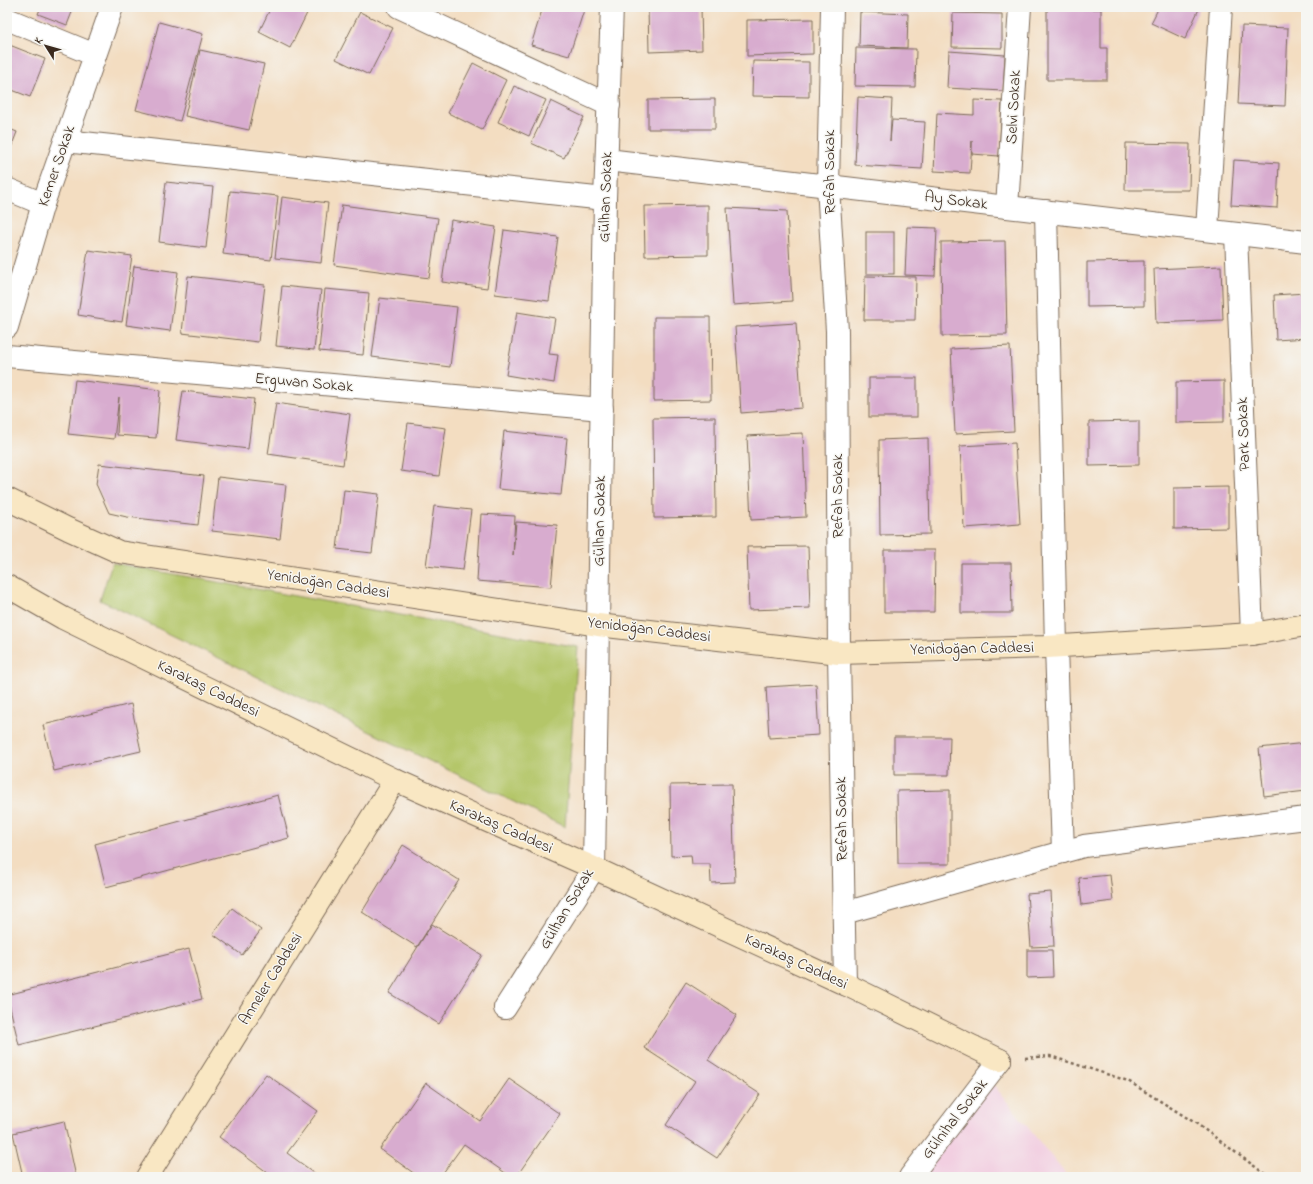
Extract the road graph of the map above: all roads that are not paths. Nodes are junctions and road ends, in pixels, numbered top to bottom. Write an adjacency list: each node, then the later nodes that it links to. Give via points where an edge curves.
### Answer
1 (112, 7): 8 (street, Kemer Sokak)
2 (399, 7): 9 (street)
3 (612, 7): 9 (street, Gülhan Sokak)
4 (832, 7): 12 (street, Refah Sokak)
5 (1020, 7): 16 (street, Selvi Sokak)
6 (1221, 7): 18 (street)
7 (7, 19): 8 (street)
8 (95, 55): 10 (street, Kemer Sokak)
9 (609, 105): 11 (street, Gülhan Sokak)
10 (65, 141): 14 (street); 15 (street, Kemer Sokak)
11 (607, 160): 12 (street, Ay Sokak); 14 (street, Gülhan Sokak)
12 (828, 186): 16 (street, Ay Sokak); 30 (street, Refah Sokak, via 837,331)
13 (7, 189): 15 (street)
14 (605, 199): 23 (street, Gülhan Sokak)
15 (43, 204): 21 (street, Kemer Sokak)
16 (1008, 207): 17 (street, Ay Sokak)
17 (1046, 211): 18 (street, Ay Sokak); 29 (street)
18 (1207, 230): 19 (street, Ay Sokak)
19 (1236, 234): 20 (street, Ay Sokak); 28 (street, Park Sokak)
20 (1306, 242)
21 (7, 327)
22 (7, 356): 23 (street, Erguvan Sokak)
23 (602, 409): 26 (street, Gülhan Sokak)
24 (7, 499): 26 (street, Yenidoğan Caddesi, via 119,552)
25 (7, 586): 31 (street, Karakaş Caddesi, via 63,618)
26 (598, 624): 30 (street, Yenidoğan Caddesi); 34 (street, Gülhan Sokak)
27 (1306, 625): 28 (street, Yenidoğan Caddesi)
28 (1252, 634): 29 (street, Yenidoğan Caddesi)
29 (1056, 647): 30 (street, Yenidoğan Caddesi); 33 (street)
30 (839, 653): 35 (street, Refah Sokak)
31 (395, 780): 34 (street, Karakaş Caddesi); 39 (street, Anneler Caddesi)
32 (1306, 818): 33 (street, via 1084,846)
33 (1063, 852): 35 (street)
34 (594, 868): 36 (street, Karakaş Caddesi); 37 (street, Gülhan Sokak)
35 (844, 913): 36 (street, Refah Sokak)
36 (845, 984): 38 (street, Karakaş Caddesi)
37 (505, 1008)
38 (1000, 1060): 40 (street, Gülnihal Sokak)
39 (147, 1177)
40 (910, 1177)

